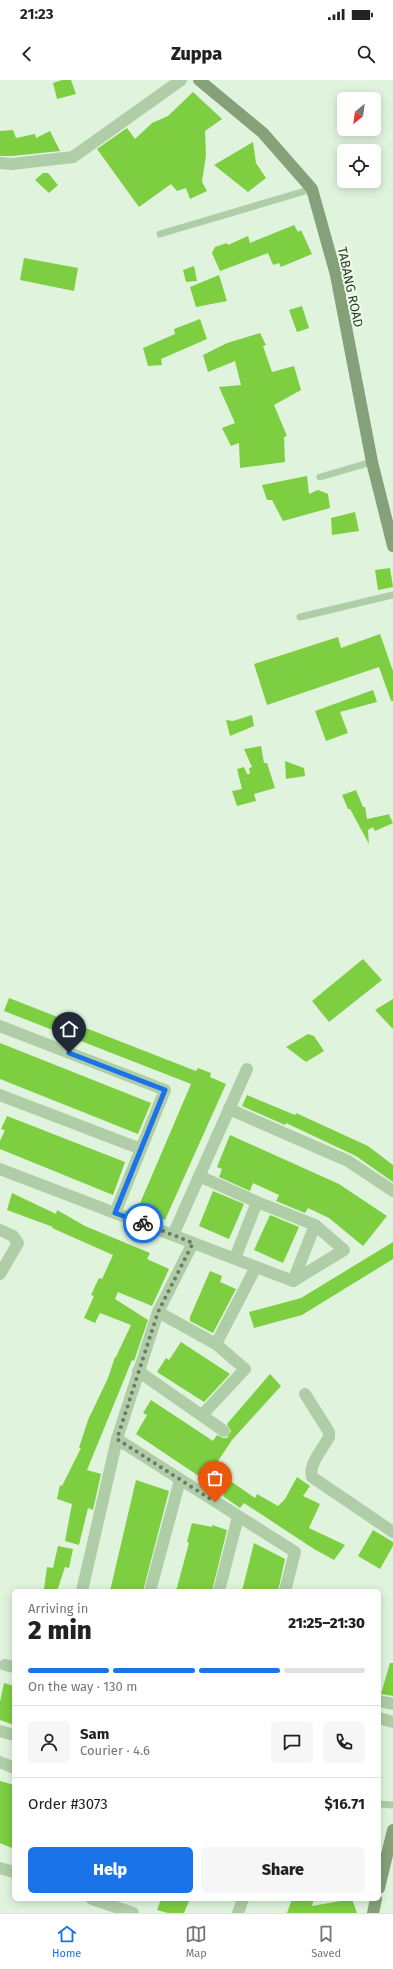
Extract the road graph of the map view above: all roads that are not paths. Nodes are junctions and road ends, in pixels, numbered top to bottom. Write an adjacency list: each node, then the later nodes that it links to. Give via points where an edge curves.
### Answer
1 (180, 80): 3 (street, via 73,157 12,164)
2 (199, 80): 4 (main road, TABANG ROAD, via 263,133)
3 (0, 162)
4 (312, 189): 5 (lane); 6 (main road, TABANG ROAD, via 336,275)
5 (160, 234)
6 (372, 462): 7 (lane); 8 (main road, TABANG ROAD)
7 (320, 477)
8 (391, 527): 9 (main road, TABANG ROAD)
9 (393, 546)
10 (393, 595): 11 (lane)
11 (300, 617)
12 (0, 1026): 16 (street, via 165,1090)
13 (247, 1069): 15 (street)
14 (0, 1095): 16 (street)
15 (229, 1109): 18 (street); 19 (street, via 348,1161)
16 (141, 1149): 21 (street)
17 (0, 1169): 21 (street)
18 (199, 1176): 20 (street); 24 (street)
19 (393, 1191)
20 (257, 1202): 22 (street); 26 (street)
21 (115, 1213): 24 (street)
22 (315, 1225): 29 (street); 29 (street, via 344,1250)
23 (0, 1230): 28 (street, via 13,1236 18,1243)
24 (173, 1235): 25 (street)
25 (193, 1243): 26 (street); 30 (street)
26 (235, 1258): 27 (street)
27 (256, 1267): 29 (street); 31 (street)
28 (0, 1274)
29 (293, 1281)
30 (158, 1312): 31 (street); 32 (street)
31 (216, 1344): 34 (street, via 245,1369)
32 (138, 1371): 34 (street); 36 (street)
33 (305, 1394): 39 (street, via 329,1432 329,1437 312,1467 312,1477)
34 (202, 1415): 35 (street)
35 (224, 1431)
36 (117, 1439): 37 (street); 40 (street)
37 (180, 1480): 38 (street); 41 (street)
38 (238, 1516): 42 (street); 43 (street, via 295,1552)
39 (393, 1532)
40 (82, 1589)
41 (151, 1589)
42 (220, 1589)
43 (286, 1589)
44 (381, 1701): 45 (street)
45 (393, 1704)
46 (381, 1719): 47 (street)
47 (393, 1722)
48 (0, 1731): 49 (street)
49 (12, 1734)
50 (0, 1762): 51 (street)
51 (12, 1767)
52 (381, 1804): 53 (lane)
53 (393, 1805)
54 (393, 1830): 57 (main road)
55 (0, 1868): 56 (street)
56 (12, 1871)
57 (381, 1880)
58 (98, 1901): 61 (street)
59 (242, 1901): 62 (street)
60 (376, 1901): 63 (main road)
61 (132, 1913)
62 (238, 1913)
63 (373, 1913)

